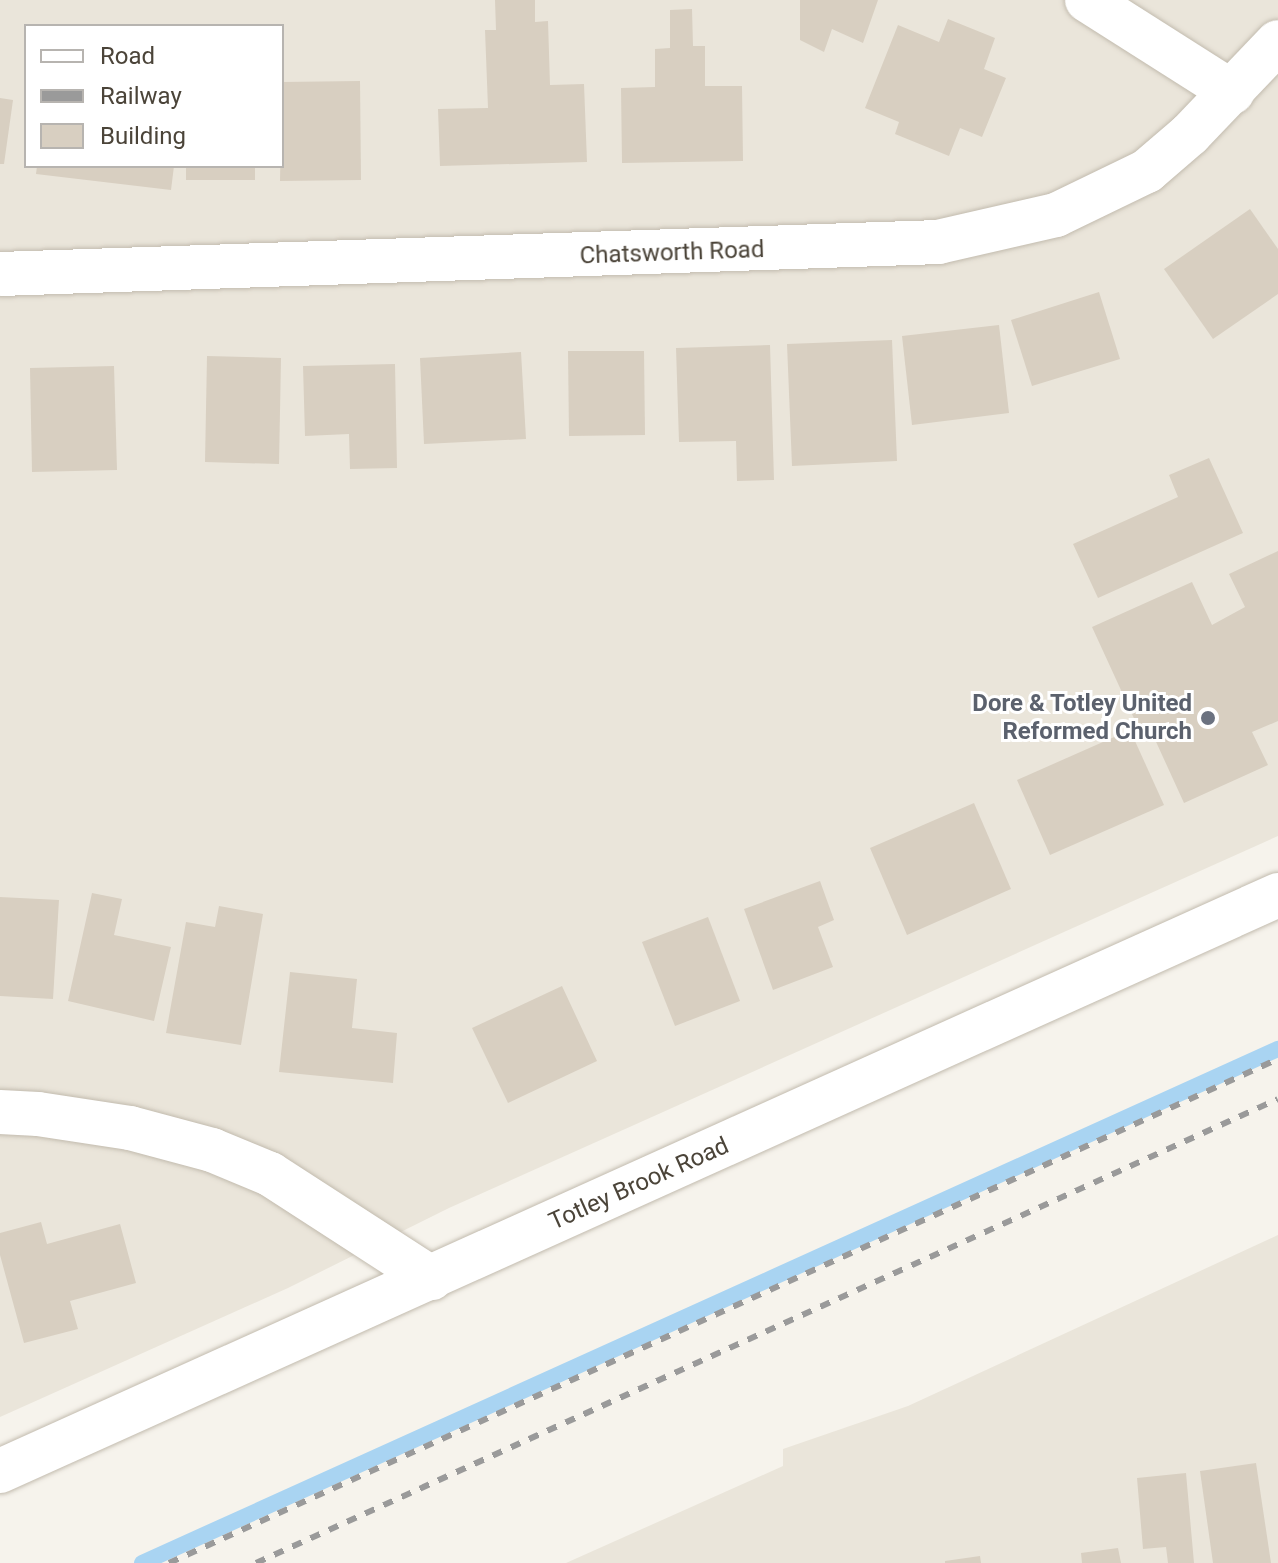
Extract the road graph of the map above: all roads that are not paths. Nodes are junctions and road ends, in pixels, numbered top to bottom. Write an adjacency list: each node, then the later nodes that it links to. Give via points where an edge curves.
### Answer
1 (1087, 0): 3 (street)
2 (1278, 42): 3 (street, Chatsworth Road)
3 (1232, 92): 4 (street, Chatsworth Road, via 1147,171 1056,215 938,242)
4 (0, 274)
5 (1278, 895): 7 (street, Totley Brook Road)
6 (0, 1112): 7 (street, via 130,1128 212,1150 270,1174)
7 (431, 1278): 8 (street, Totley Brook Road)
8 (0, 1471)

